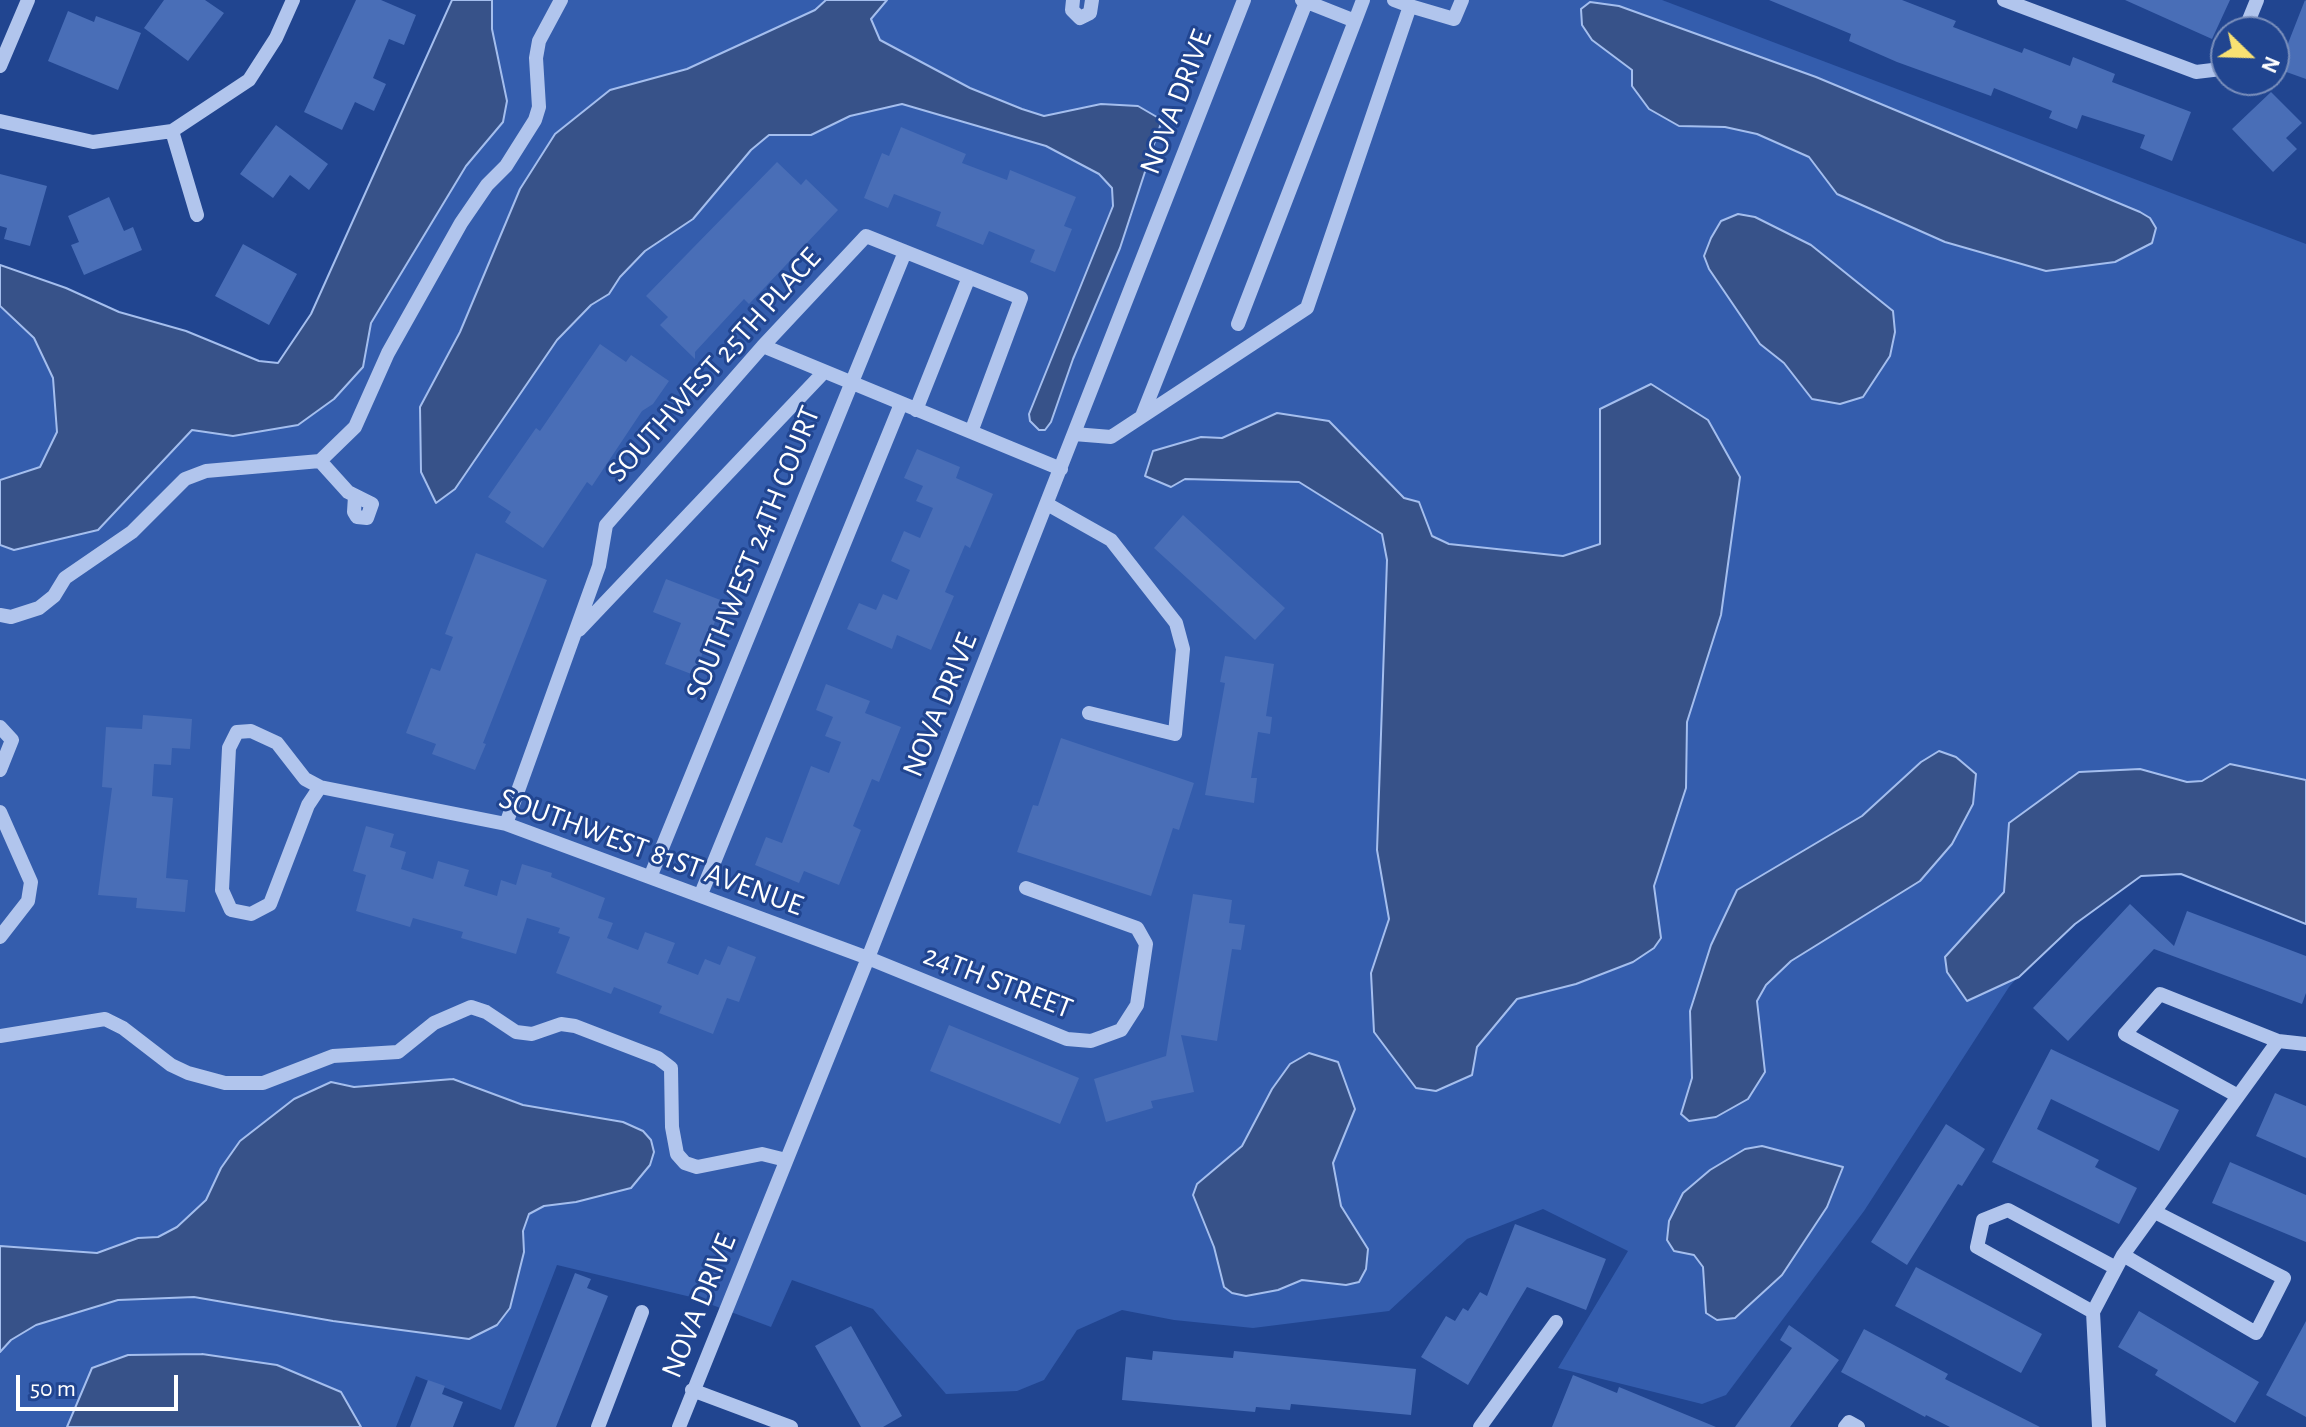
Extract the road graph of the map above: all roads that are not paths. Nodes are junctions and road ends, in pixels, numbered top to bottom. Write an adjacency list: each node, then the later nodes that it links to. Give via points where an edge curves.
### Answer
1 (28, 0): 14 (street)
2 (293, 0): 17 (street, via 249,80)
3 (561, 0): 29 (street, via 536,58 535,120 461,223 388,353 355,427)
4 (1073, 0): 5 (street, via 1072,10 1080,18 1090,13)
5 (1092, 0)
6 (1244, 0): 28 (street, NOVA DRIVE)
7 (1363, 0): 13 (street)
8 (1394, 0): 12 (street)
9 (1462, 0): 12 (street, via 1454,19)
10 (2004, 0): 15 (street, via 2196,72)
11 (1305, 1): 13 (street); 26 (street)
12 (1410, 6): 26 (street, via 1307,308)
13 (1355, 21): 21 (street)
14 (0, 66)
15 (2210, 69)
16 (0, 121): 17 (street, via 93,142)
17 (172, 131): 18 (street)
18 (197, 215)
19 (905, 252): 20 (street, SOUTHWEST 25TH PLACE); 22 (street, SOUTHWEST 25TH PLACE, via 866,236); 24 (street, SOUTHWEST 24TH COURT)
20 (969, 277): 25 (street); 27 (street, SOUTHWEST 25TH PLACE, via 1021,298)
21 (1238, 324)
22 (763, 346): 23 (street); 34 (street, SOUTHWEST 25TH PLACE, via 606,525 599,566)
23 (824, 372): 24 (street); 34 (street)
24 (850, 383): 25 (street); 41 (street, SOUTHWEST 24TH COURT)
25 (908, 407): 27 (street); 43 (street)
26 (1142, 416): 28 (street, via 1111,437)
27 (971, 432): 30 (street)
28 (1074, 434): 30 (street, NOVA DRIVE)
29 (320, 461): 31 (street); 33 (street, via 206,471 185,479 132,532 65,578 39,608)
30 (1061, 469): 32 (street, NOVA DRIVE)
31 (355, 496)
32 (1047, 504): 35 (street, via 1111,540 1176,623 1183,649 1175,734); 45 (street, NOVA DRIVE)
33 (0, 615)
34 (574, 636): 40 (street, SOUTHWEST 25TH PLACE)
35 (1089, 713)
36 (0, 727): 37 (street, via 12,740)
37 (0, 770)
38 (320, 787): 38 (street, via 305,779 265,735 237,732 232,738 222,890 231,910 251,914 270,904); 40 (street, SOUTHWEST 81ST AVENUE)
39 (0, 812): 44 (street, via 31,882 28,901)
40 (506, 824): 41 (street, SOUTHWEST 81ST AVENUE)
41 (651, 875): 43 (street, SOUTHWEST 81ST AVENUE)
42 (1026, 888): 45 (street, 24TH STREET, via 1137,928 1146,944 1137,1005 1121,1030 1091,1041 1067,1039)
43 (701, 894): 45 (street, SOUTHWEST 81ST AVENUE)
44 (0, 937)
45 (868, 958): 50 (street, NOVA DRIVE)
46 (0, 1036): 50 (street, via 105,1019 188,1073 225,1083 263,1083 333,1056 398,1052 434,1023 471,1007 516,1032 575,1026 658,1058 671,1068 672,1127 677,1154 685,1163 697,1167 762,1154)
47 (2278, 1041): 48 (street); 49 (street); 49 (street, via 2160,994 2125,1034)
48 (2306, 1044)
49 (2238, 1096): 51 (street)
50 (786, 1160): 56 (street, NOVA DRIVE)
51 (2155, 1212): 52 (street); 52 (street, via 2284,1278 2256,1333)
52 (2120, 1262): 54 (street); 54 (street, via 2008,1210 1983,1220 1977,1247)
53 (642, 1312): 57 (street)
54 (2093, 1312): 63 (street)
55 (1556, 1322): 60 (street)
56 (692, 1390): 58 (street, NOVA DRIVE); 59 (street)
57 (598, 1427)
58 (679, 1427)
59 (791, 1427)
60 (1480, 1427)
61 (1845, 1427): 62 (street, via 1849,1422)
62 (1858, 1427)
63 (2099, 1427)

